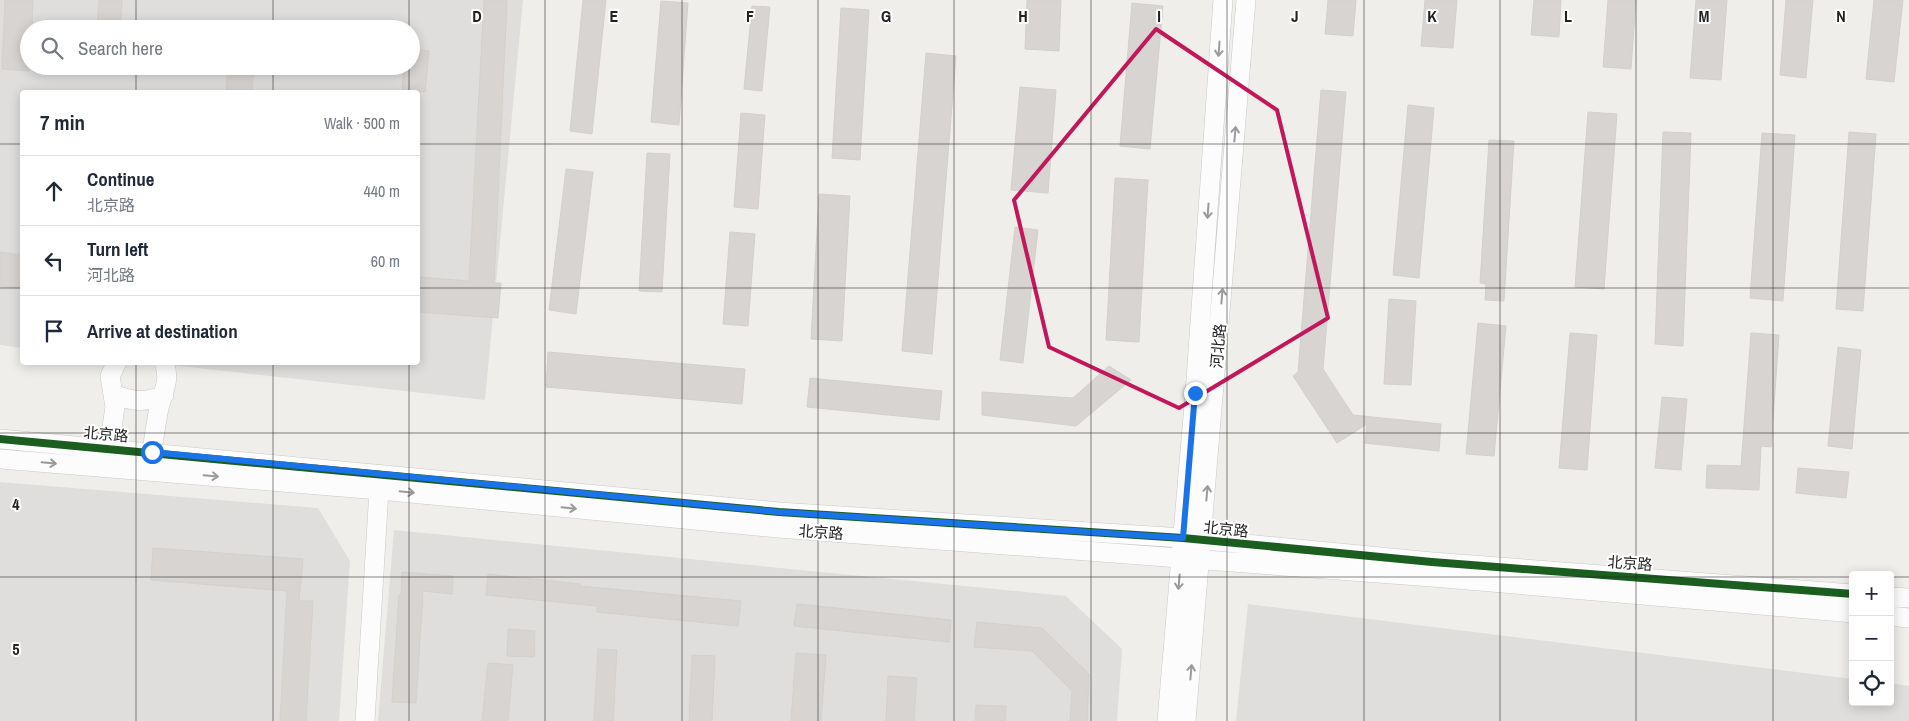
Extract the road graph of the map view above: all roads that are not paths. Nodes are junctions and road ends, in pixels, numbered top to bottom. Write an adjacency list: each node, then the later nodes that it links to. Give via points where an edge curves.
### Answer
1 (1223, 0): 12 (street, 河北路, one-way to 12)
2 (1246, 0): 13 (street, 河北路, one-way to 2)
3 (116, 365): 5 (street, via 110,376)
4 (165, 365): 6 (street, via 167,378)
5 (114, 394): 6 (street, via 132,401 149,401); 8 (street)
6 (164, 395): 9 (street, via 159,406)
7 (0, 439): 8 (street, 北京路)
8 (109, 448): 9 (street, 北京路)
9 (152, 452): 12 (street, 北京路, via 779,512)
10 (0, 459): 11 (street, 北京路, one-way to 11)
11 (379, 490): 14 (street, 北京路, one-way to 14, via 778,528); 22 (street)
12 (1183, 538): 13 (street, 北京路); 14 (street, 河北路)
13 (1203, 541): 15 (street, 河北路); 16 (street, 北京路)
14 (1181, 558): 15 (street, 北京路); 23 (street, 河北路, one-way to 23)
15 (1201, 560): 19 (street, 北京路); 24 (street, 河北路, one-way to 15)
16 (1849, 594)
17 (1894, 597): 18 (street)
18 (1909, 598)
19 (1849, 613)
20 (1894, 616): 21 (street)
21 (1909, 618)
22 (365, 721)
23 (1167, 721)
24 (1186, 721)

